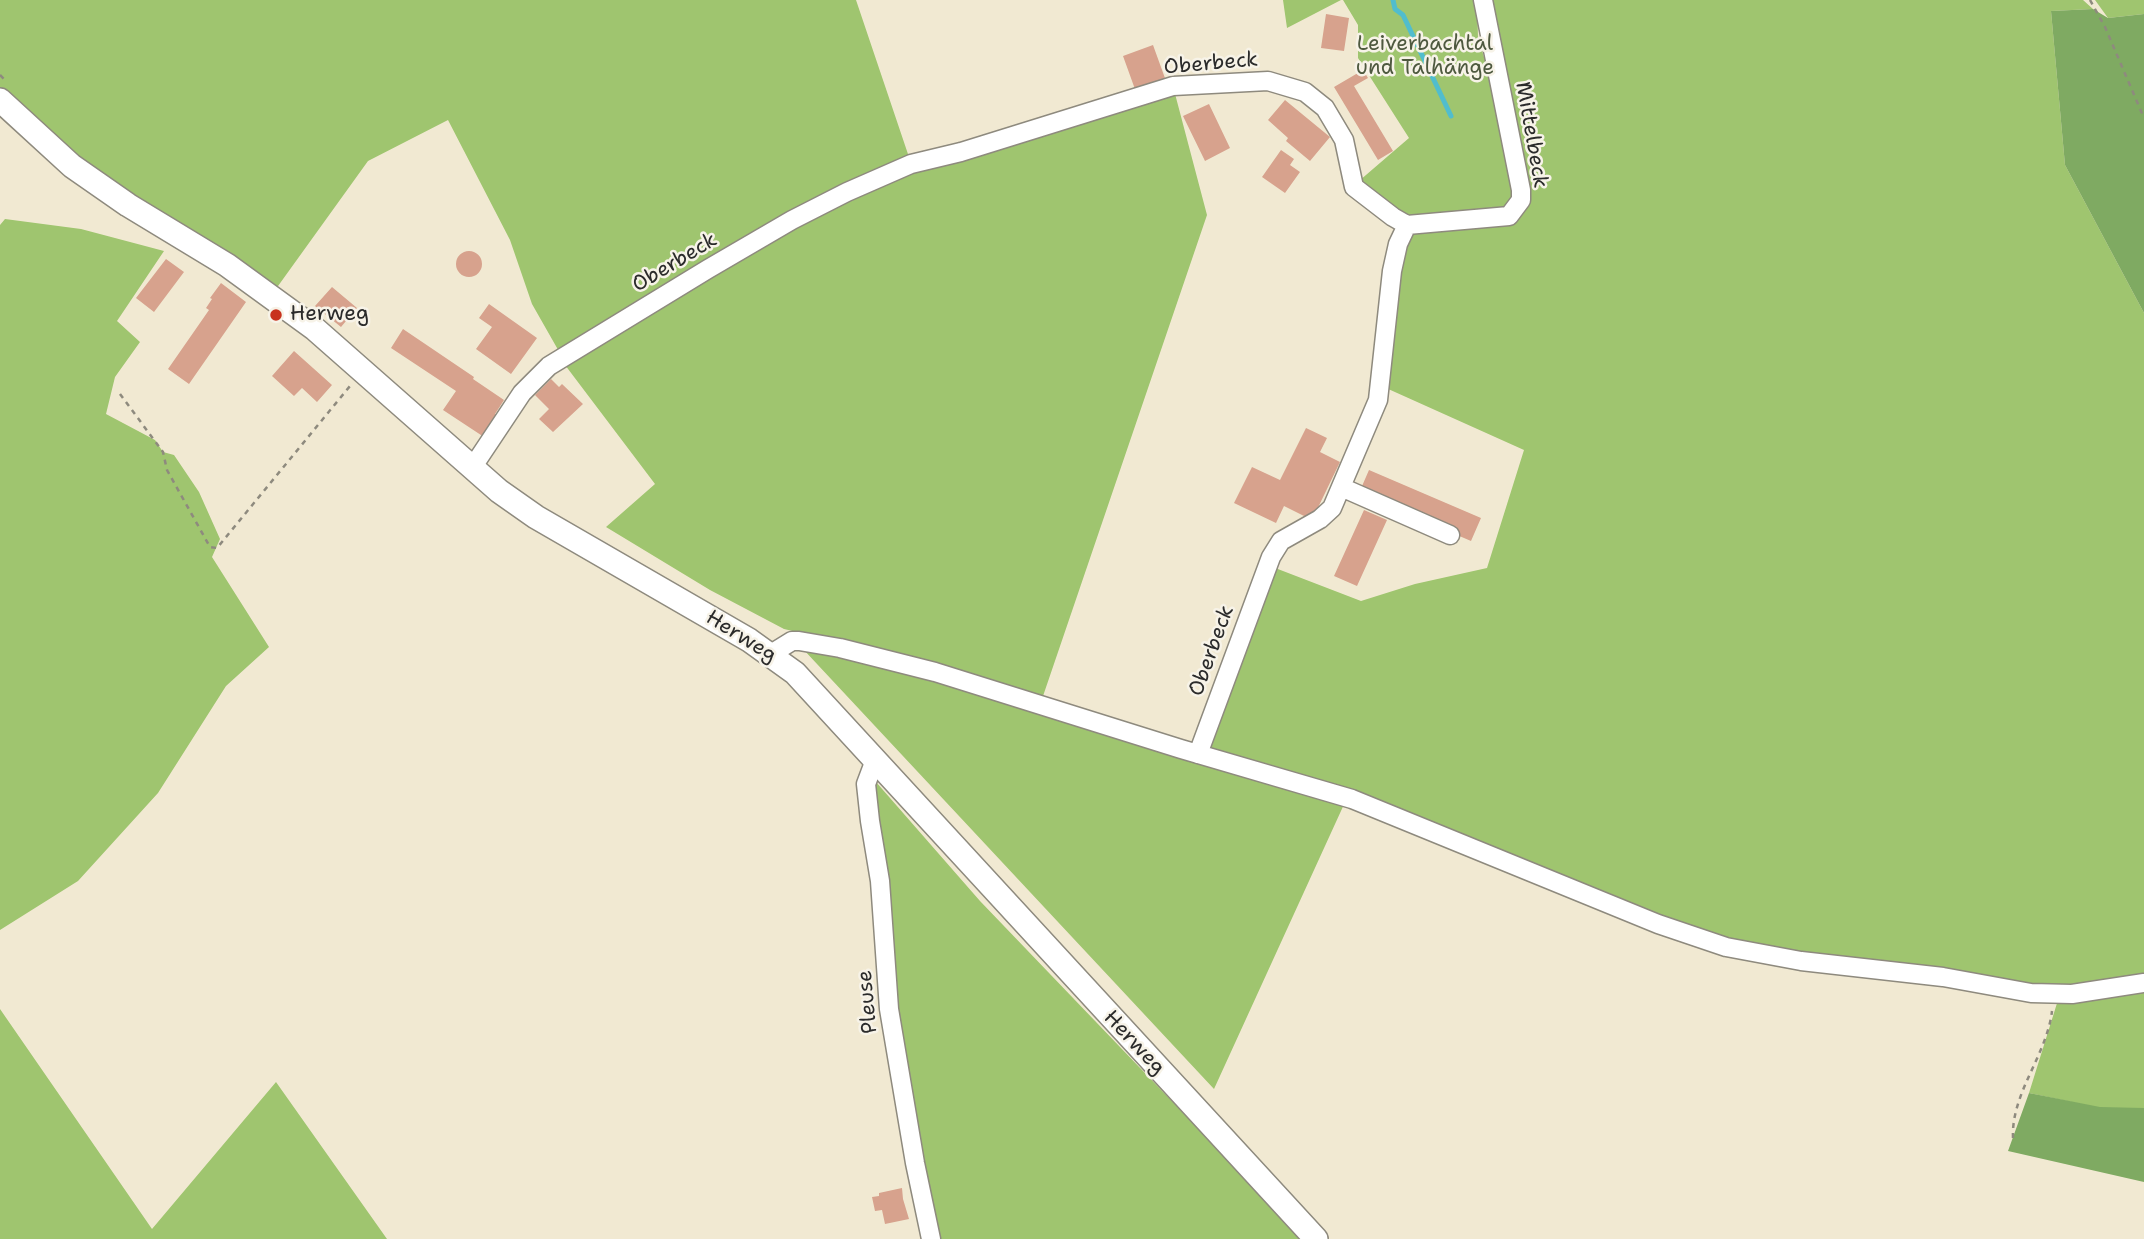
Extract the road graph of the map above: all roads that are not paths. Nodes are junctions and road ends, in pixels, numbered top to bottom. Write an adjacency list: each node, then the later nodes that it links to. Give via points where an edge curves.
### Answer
1 (1483, 0): 3 (street, Mittelbeck, via 1521,200 1509,216)
2 (0, 100): 4 (main road, Herweg, via 72,166 262,289 315,329)
3 (1407, 225): 4 (street, Oberbeck, via 1354,187 1338,128 1325,108 1306,92 1268,80 1173,86 911,164 792,220 549,366 522,393); 5 (street, Oberbeck, via 1392,271 1378,400)
4 (472, 468): 7 (main road, Herweg, via 536,517)
5 (1341, 487): 6 (street); 8 (street, Oberbeck, via 1332,508 1281,541 1270,557)
6 (1450, 535)
7 (771, 654): 8 (street, via 799,640 882,658); 9 (main road, Herweg)
8 (1199, 754): 10 (street, via 1362,803 1658,924 1726,947 2031,993 2085,993)
9 (875, 760): 11 (street, Pleuse, via 866,784 880,881 889,1009); 12 (main road, Herweg)
10 (2144, 983)
11 (931, 1239)
12 (1316, 1239)

